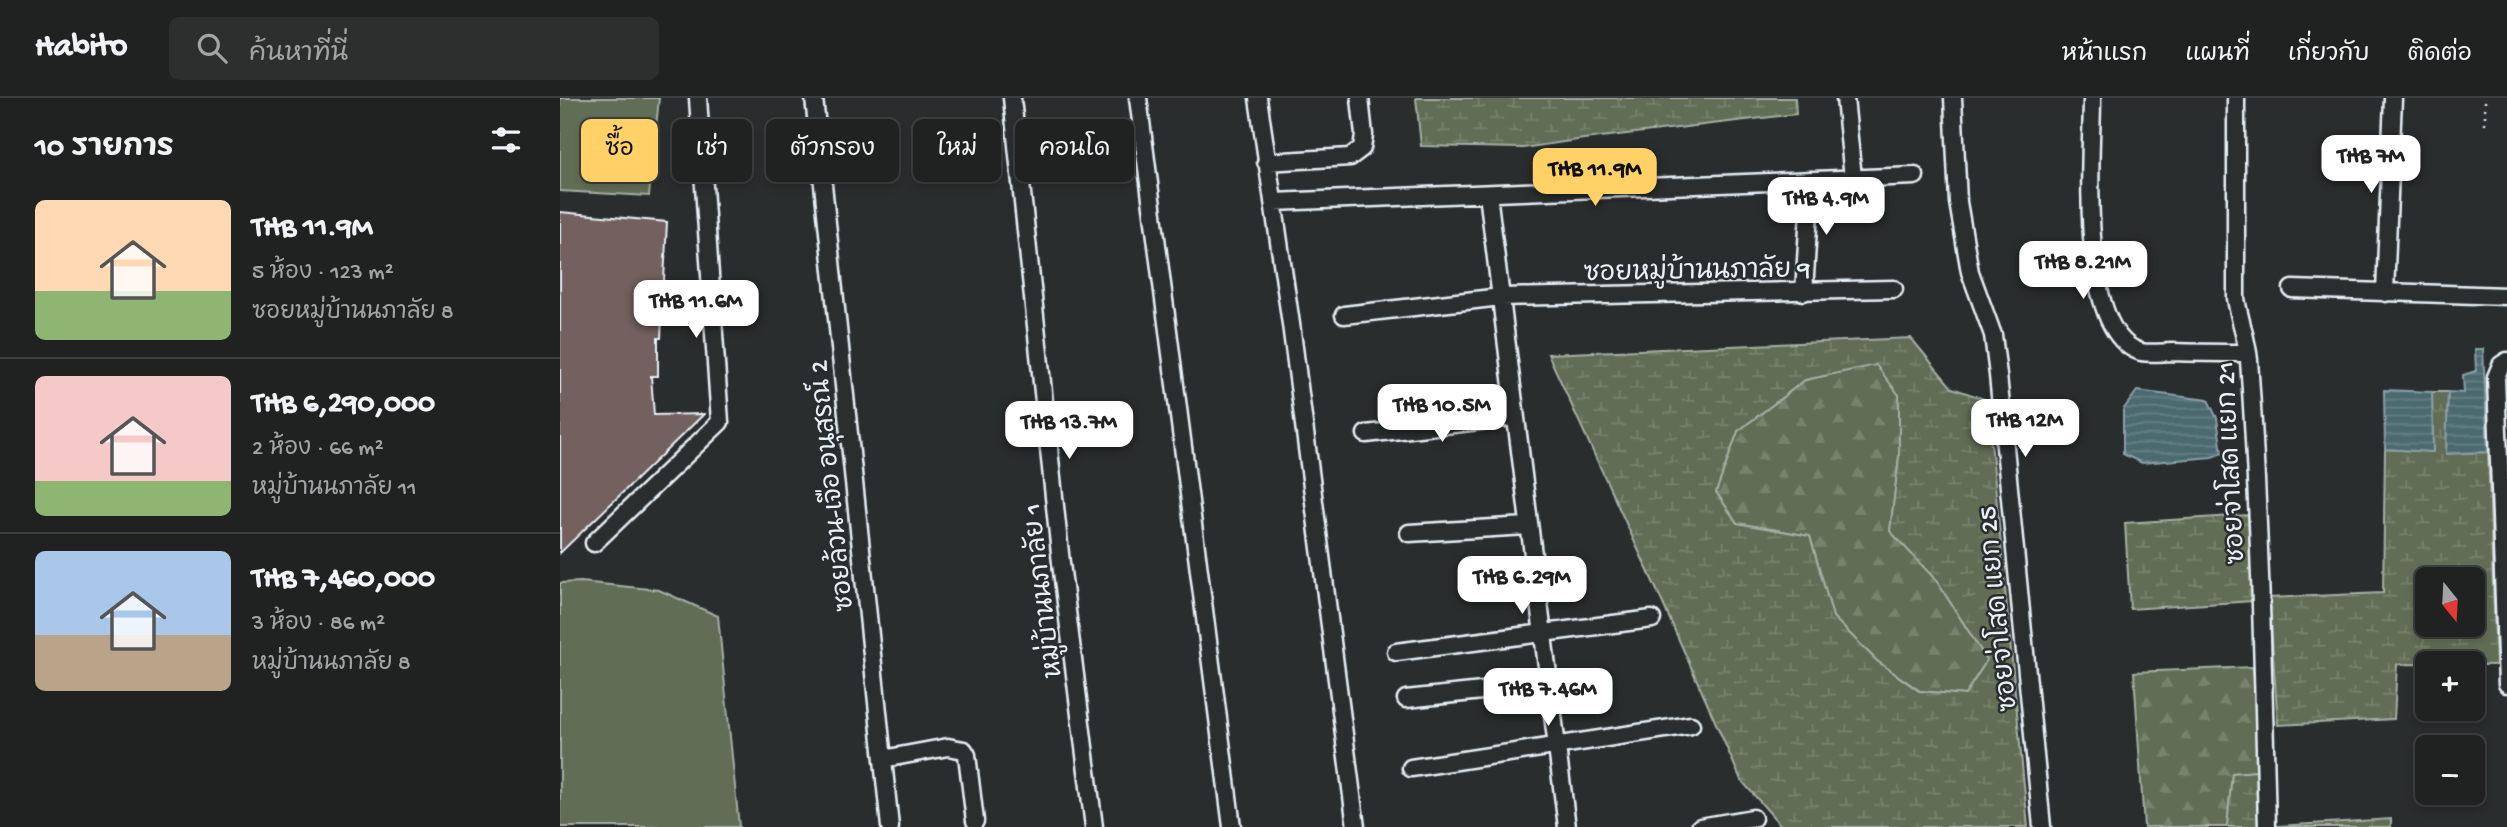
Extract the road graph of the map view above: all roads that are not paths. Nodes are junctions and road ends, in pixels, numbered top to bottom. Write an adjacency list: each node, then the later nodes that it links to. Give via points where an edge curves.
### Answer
1 (698, 98): 31 (street, via 720,422)
2 (814, 98): 40 (street, ซอยล้วน-เจือ อนุสรณ์ 2)
3 (1012, 98): 45 (street, หมู่บ้านนภาลัย 1)
4 (1138, 98): 46 (street)
5 (1258, 98): 12 (street)
6 (1360, 98): 12 (street, via 1362,148 1350,157)
7 (1845, 98): 14 (street)
8 (1952, 98): 50 (street, ซอยจ่าโสด แยก 25, via 1958,202 1970,272 1993,335 1998,375)
9 (2092, 98): 25 (street, via 2092,255 2112,329 2121,341 2142,352)
10 (2236, 98): 25 (street, ซอยจ่าโสด แยก 21, via 2236,298)
11 (2393, 98): 21 (street)
12 (1266, 162): 17 (street)
13 (1915, 176): 14 (street)
14 (1853, 178): 15 (street)
15 (1811, 180): 16 (street); 20 (street)
16 (1488, 194): 17 (street); 23 (street)
17 (1273, 202): 47 (street)
18 (1894, 289): 20 (street, ซอยหมู่บ้านนภาลัย 9)
19 (2292, 289): 21 (street)
20 (1804, 292): 23 (street, ซอยหมู่บ้านนภาลัย 9)
21 (2385, 293): 22 (street)
22 (2507, 296)
23 (1501, 297): 24 (street, ซอยหมู่บ้านนภาลัย 9); 27 (street)
24 (1344, 315)
25 (2248, 353): 51 (street, ซอยจ่าโสด แยก 21)
26 (2507, 361): 36 (street, via 2496,377)
27 (1514, 417): 28 (street); 29 (street)
28 (1366, 434)
29 (1527, 526): 30 (street); 33 (street)
30 (1409, 533)
31 (594, 543)
32 (1652, 619): 33 (street)
33 (1543, 631): 34 (street); 35 (street)
34 (1396, 652)
35 (1549, 684): 37 (street); 39 (street)
36 (2507, 684)
37 (1406, 699)
38 (1691, 725): 39 (street)
39 (1556, 746): 41 (street); 48 (street)
40 (883, 759): 43 (street, via 948,747 964,750); 44 (street, ซอยล้วน-เจือ อนุสรณ์ 2)
41 (1411, 768)
42 (1753, 818): 49 (street)
43 (975, 821)
44 (890, 827)
45 (1094, 827)
46 (1232, 827)
47 (1356, 827)
48 (1567, 827)
49 (1700, 827)
50 (2042, 827)
51 (2267, 827)

